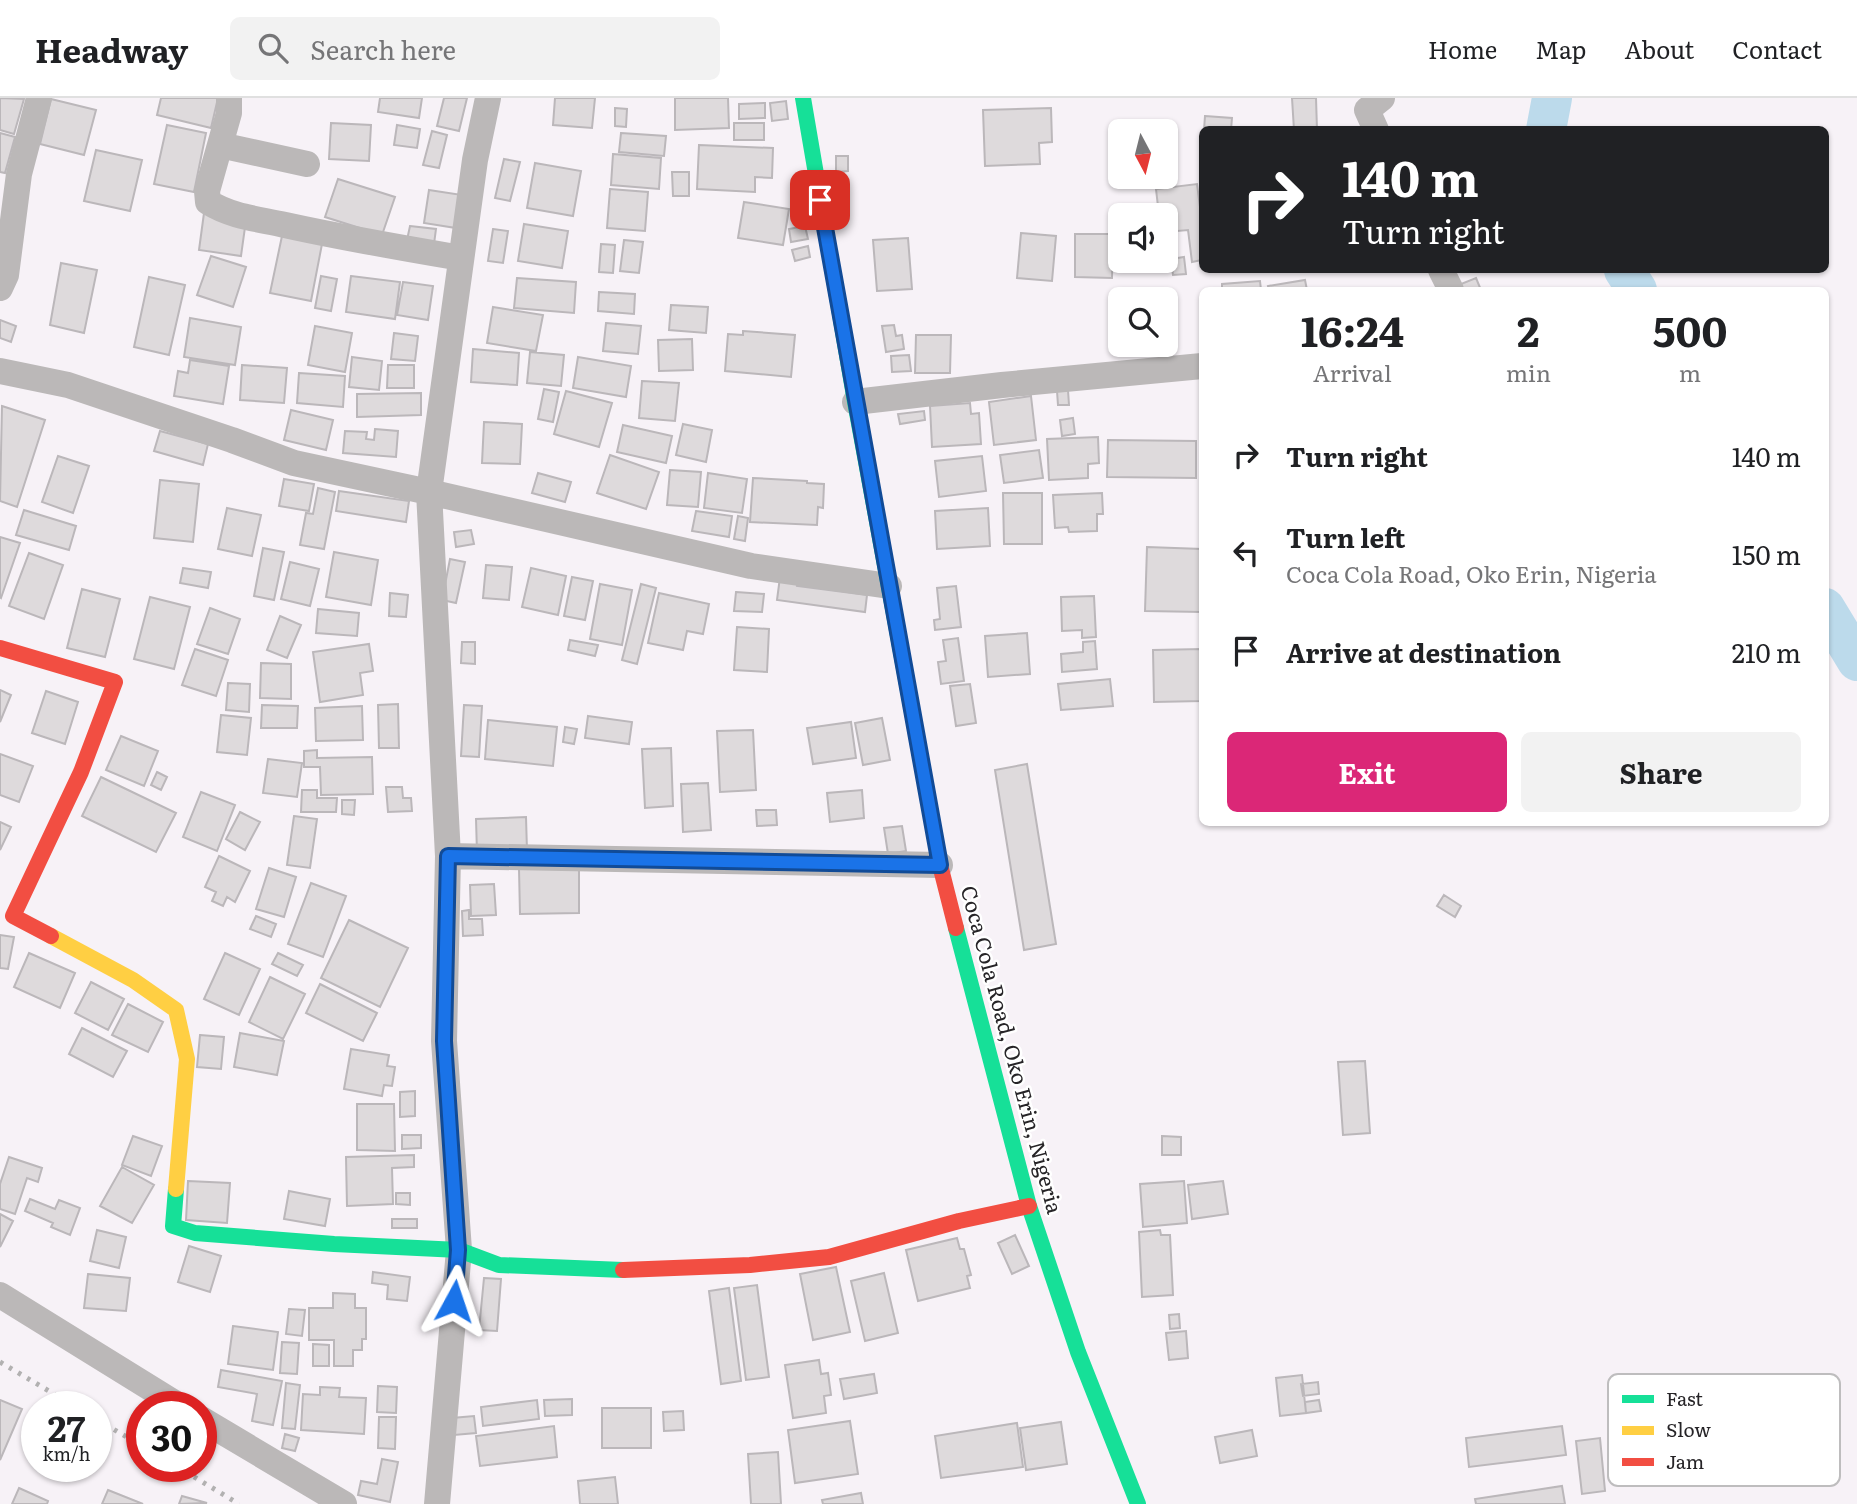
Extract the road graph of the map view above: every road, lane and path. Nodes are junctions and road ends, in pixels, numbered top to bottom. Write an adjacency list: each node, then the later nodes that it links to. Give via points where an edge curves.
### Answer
1 (39, 98): 9 (street)
2 (229, 98): 7 (street)
3 (488, 98): 10 (street)
4 (803, 98): 14 (street, Coca Cola Road, Oko Erin, Nigeria)
5 (1382, 98): 6 (street, via 1367,110)
6 (1374, 126)
7 (220, 145): 8 (street); 10 (street, via 207,191 208,202 222,211)
8 (307, 164)
9 (7, 201): 11 (street, via 6,275)
10 (461, 258): 15 (street)
11 (0, 288)
12 (0, 371): 15 (street, via 68,385 294,463)
13 (1199, 372): 14 (street, via 1002,385)
14 (855, 402): 16 (street, Coca Cola Road, Oko Erin, Nigeria)
15 (429, 492): 16 (street, via 751,566); 18 (street)
16 (889, 586): 19 (street, Coca Cola Road, Oko Erin, Nigeria)
17 (0, 648): 20 (street, via 115,682 81,772)
18 (448, 856): 19 (street); 22 (street, via 444,1041)
19 (940, 865): 21 (street, Coca Cola Road, Oko Erin, Nigeria)
20 (6, 914): 22 (street, via 133,980 176,1010 187,1059 173,1226 195,1233)
21 (1029, 1206): 22 (street, via 829,1257 750,1265 610,1271 499,1265); 28 (street, Coca Cola Road, Oko Erin, Nigeria, via 1077,1352)
22 (458, 1250): 27 (street)
23 (0, 1295): 24 (street)
24 (155, 1391)
25 (217, 1429): 26 (street)
26 (344, 1504)
27 (437, 1504)
28 (1138, 1504)

